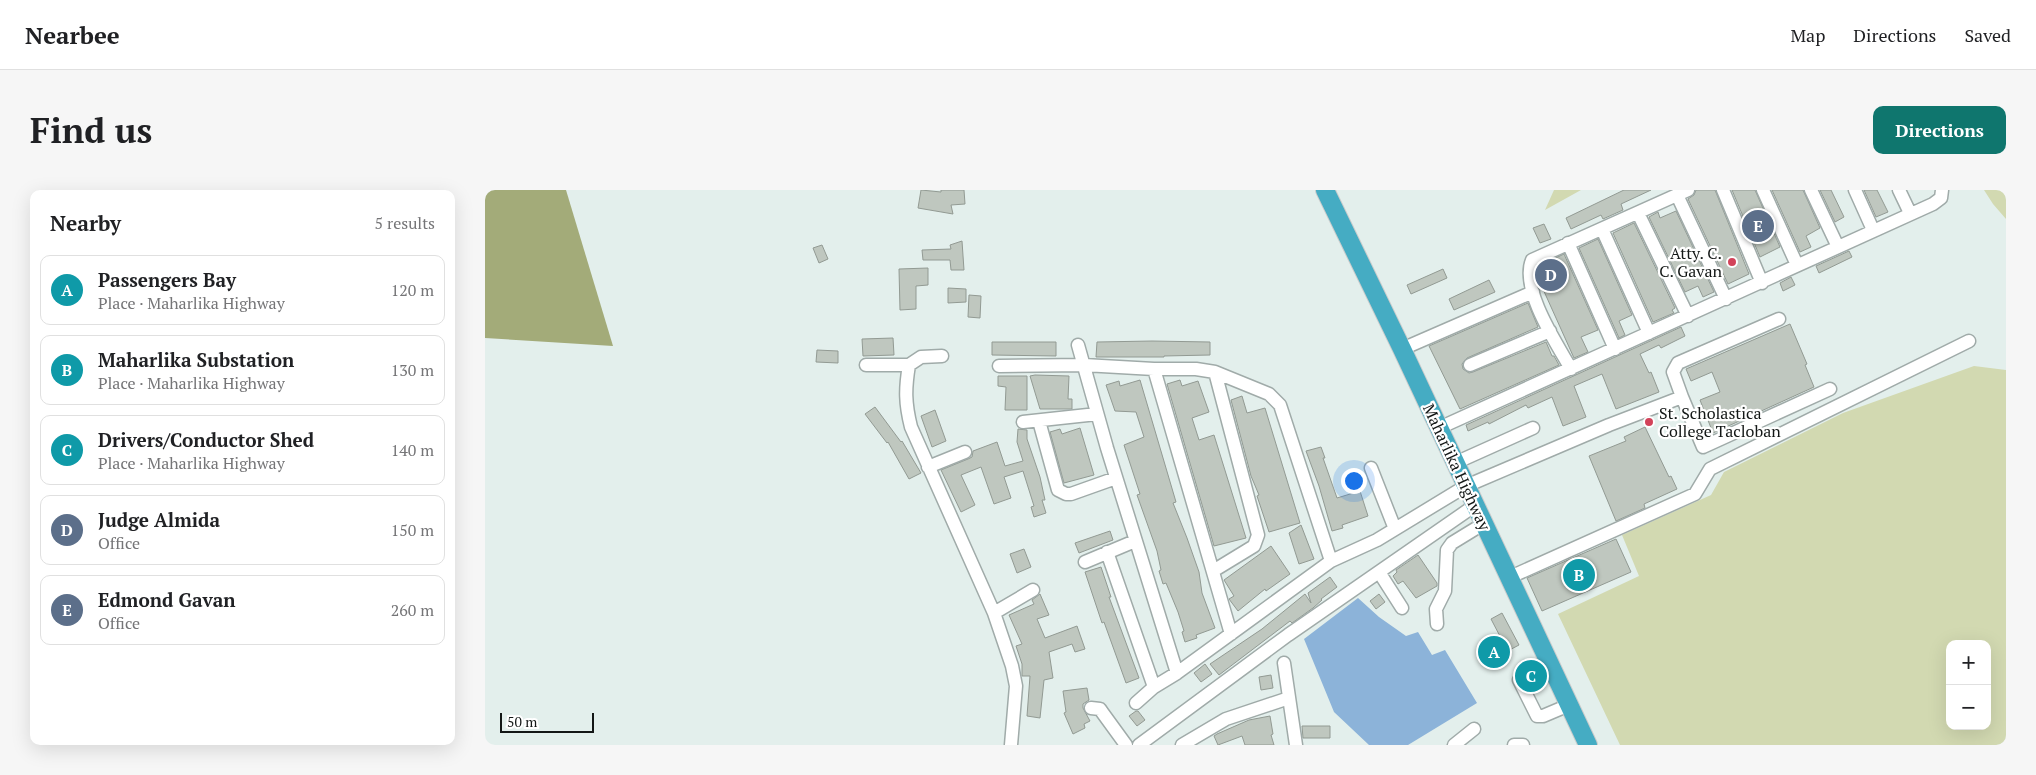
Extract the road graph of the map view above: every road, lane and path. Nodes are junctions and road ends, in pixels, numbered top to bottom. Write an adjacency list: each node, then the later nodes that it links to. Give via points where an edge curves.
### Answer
1 (1325, 190): 25 (highway, Maharlika Highway)
2 (1723, 190): 16 (street)
3 (1763, 190): 15 (street)
4 (1811, 190): 14 (street)
5 (1855, 190): 12 (street)
6 (1899, 190): 10 (street)
7 (1942, 190): 10 (street, via 1941,198 1933,204)
8 (1682, 193): 9 (street); 18 (street)
9 (1638, 213): 11 (street); 19 (street)
10 (1909, 213): 12 (street)
11 (1602, 229): 13 (street); 22 (street)
12 (1873, 230): 14 (street)
13 (1568, 243): 17 (street, via 1532,260 1529,275); 26 (street)
14 (1837, 247): 15 (street)
15 (1797, 265): 16 (street)
16 (1762, 283): 18 (street)
17 (1533, 292): 21 (street); 25 (street)
18 (1726, 299): 19 (street)
19 (1688, 316): 22 (street)
20 (1779, 319): 37 (street, via 1678,363 1673,372)
21 (1549, 331): 31 (street); 34 (street)
22 (1649, 333): 26 (street)
23 (1969, 341): 58 (street, via 1710,469 1695,494)
24 (1079, 345): 30 (street)
25 (1402, 349): 41 (highway, Maharlika Highway)
26 (1615, 349): 34 (street)
27 (942, 356): 29 (street, via 921,357)
28 (866, 365): 29 (street)
29 (909, 365): 45 (street, via 905,393 907,411)
30 (1084, 365): 32 (street); 33 (street); 38 (street)
31 (1470, 365)
32 (999, 366)
33 (1154, 369): 35 (street); 56 (street)
34 (1571, 369): 41 (street)
35 (1215, 372): 55 (street, via 1269,394 1280,405); 56 (street, via 1258,535 1254,546)
36 (1830, 389): 37 (street, via 1703,447)
37 (1682, 397): 48 (street)
38 (1097, 414): 39 (street); 47 (street)
39 (1039, 421): 40 (street); 47 (street, via 1058,490 1071,494)
40 (1023, 422)
41 (1439, 428): 44 (highway, Maharlika Highway)
42 (1533, 428): 44 (street)
43 (965, 452): 45 (street)
44 (1455, 463): 48 (highway, Maharlika Highway)
45 (929, 467): 61 (street)
46 (1371, 468): 51 (street)
47 (1116, 478): 52 (street)
48 (1466, 486): 49 (highway, Maharlika Highway); 51 (street)
49 (1474, 506): 50 (highway, Maharlika Highway); 57 (street)
50 (1483, 524): 58 (highway, Maharlika Highway); 62 (street, via 1452,543 1447,550 1445,591 1436,609)
51 (1395, 529): 55 (street)
52 (1135, 541): 53 (street); 65 (street)
53 (1107, 552): 54 (street); 67 (street)
54 (1085, 562)
55 (1331, 562): 63 (street)
56 (1213, 571): 63 (street)
57 (1379, 572): 60 (street); 77 (street)
58 (1508, 578): 70 (highway, Maharlika Highway)
59 (1033, 590): 61 (street)
60 (1402, 608)
61 (994, 613): 75 (street, via 1016,686)
62 (1437, 624)
63 (1231, 634): 65 (street)
64 (1284, 662): 68 (street)
65 (1177, 673): 67 (street)
66 (1519, 680): 70 (street, via 1537,716)
67 (1154, 687): 69 (street)
68 (1289, 698): 73 (street, via 1226,719); 79 (street)
69 (1137, 703)
70 (1569, 705): 74 (highway, Maharlika Highway)
71 (1091, 708): 76 (street, via 1102,712)
72 (1474, 729): 80 (street)
73 (1195, 741): 78 (street)
74 (1583, 743)
75 (1011, 745)
76 (1126, 745)
77 (1139, 745)
78 (1181, 745)
79 (1296, 745)
80 (1454, 745)
81 (1514, 745): 82 (street)
82 (1523, 745)

